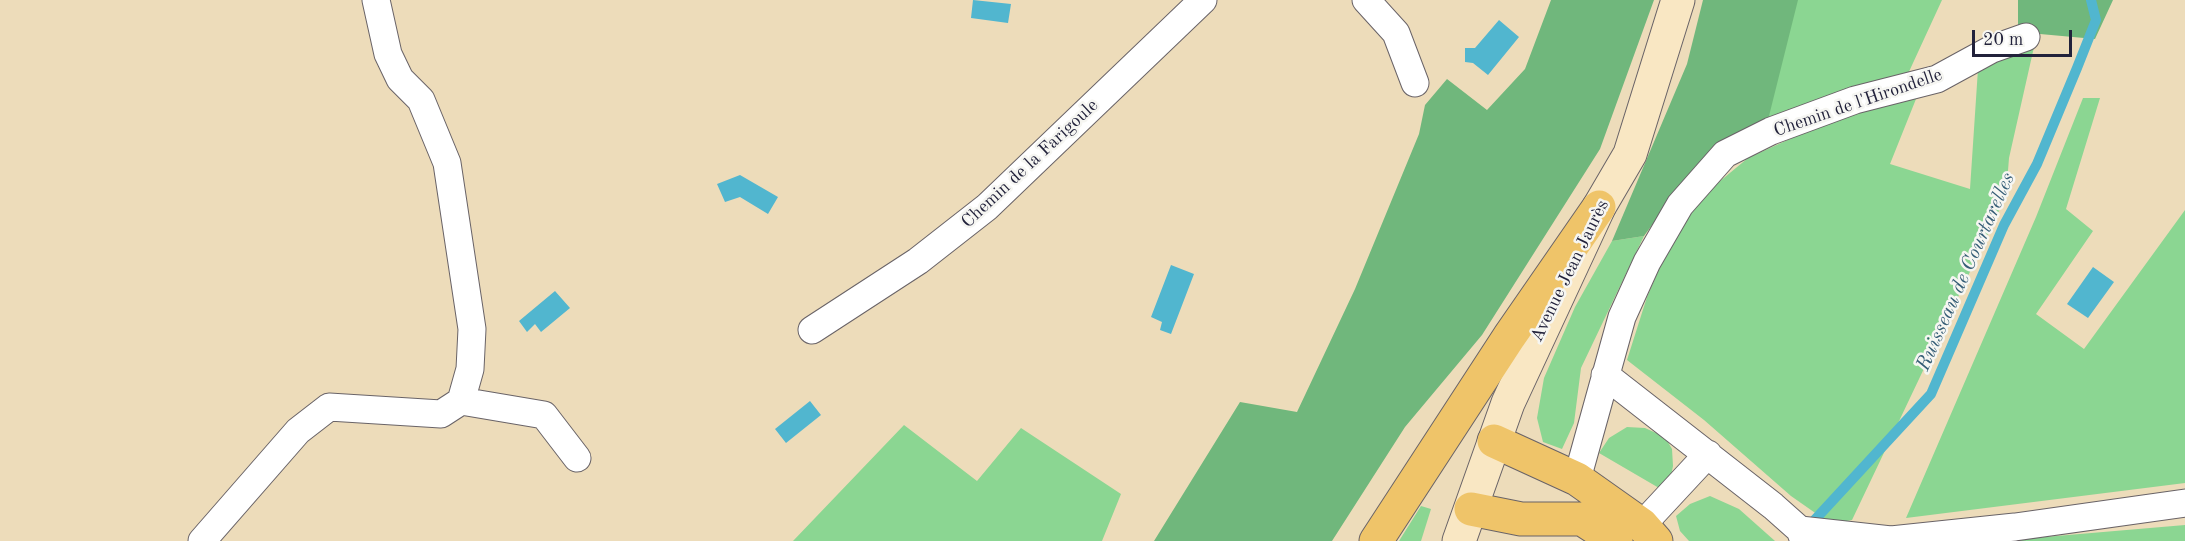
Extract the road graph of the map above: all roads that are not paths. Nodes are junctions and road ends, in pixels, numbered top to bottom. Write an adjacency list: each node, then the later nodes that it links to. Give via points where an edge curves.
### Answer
1 (376, 0): 10 (street, via 388,54 400,79 421,100 447,163 472,329 470,369)
2 (1203, 0): 8 (street, Chemin de la Farigoule, via 987,207 918,261)
3 (1366, 0): 6 (street, via 1396,33)
4 (1678, 0): 7 (main road, Avenue Jean Jaurès, via 1630,154)
5 (2026, 37): 9 (street, Chemin de l'Hirondelle, via 1992,49 1936,79 1855,100 1725,154 1680,205 1647,262 1622,317)
6 (1415, 83)
7 (1599, 207): 11 (main road, Avenue Jean Jaurès); 21 (main road)
8 (812, 330)
9 (1605, 375): 12 (street); 14 (street, Chemin de l'Hirondelle)
10 (461, 401): 13 (street, via 544,415); 20 (street, via 441,414 329,407 298,431)
11 (1494, 441): 14 (main road); 16 (main road, Avenue Jean Jaurès)
12 (1708, 454): 18 (street); 19 (street)
13 (577, 458)
14 (1577, 479): 17 (main road); 19 (main road)
15 (2185, 503): 18 (street, via 1892,540)
16 (1471, 509): 17 (main road, via 1521,519); 22 (main road, Avenue Jean Jaurès)
17 (1582, 519): 19 (main road)
18 (1802, 536)
19 (1635, 537)
20 (202, 541)
21 (1376, 541)
22 (1459, 541)

